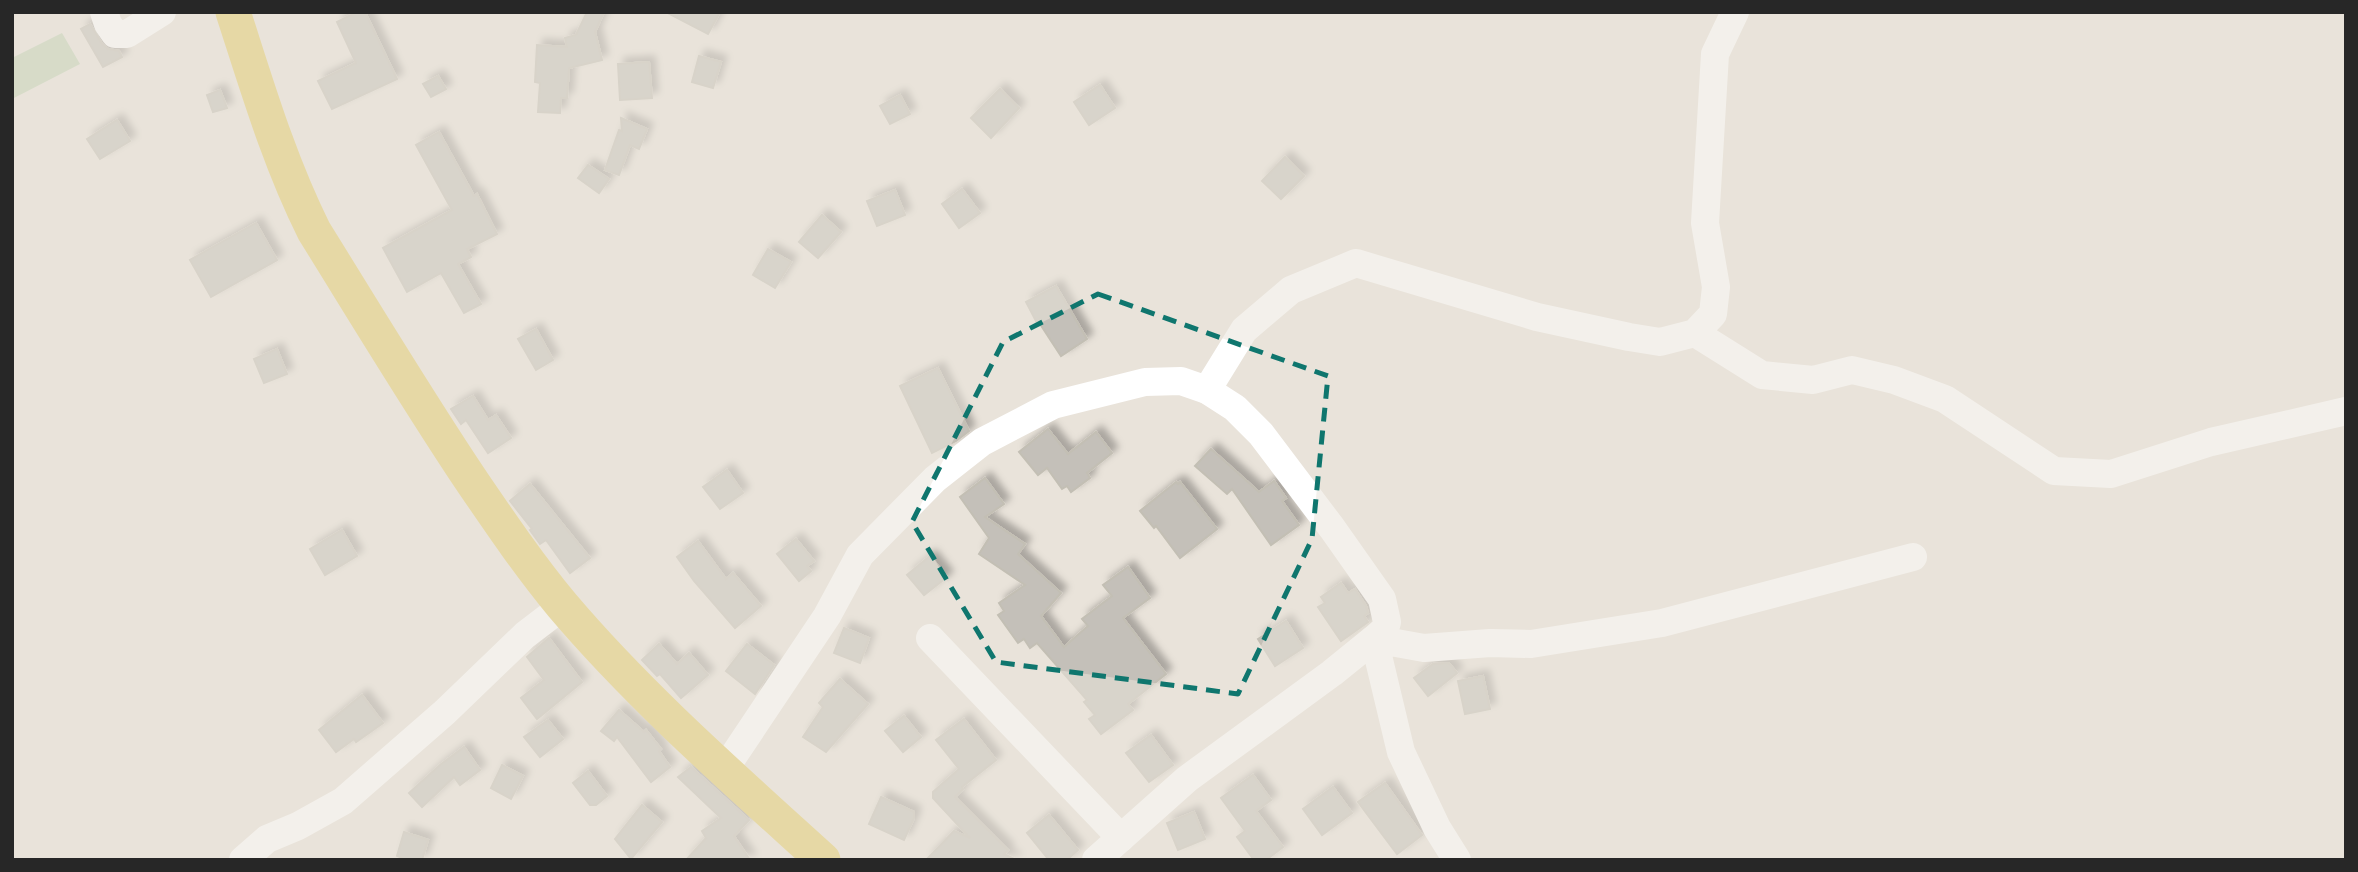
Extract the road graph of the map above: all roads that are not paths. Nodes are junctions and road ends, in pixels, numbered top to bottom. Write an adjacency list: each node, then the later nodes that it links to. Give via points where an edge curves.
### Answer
1 (104, 12): 2 (street, via 115,34 127,34)
2 (162, 12)
3 (233, 12): 9 (main road, via 278,150 314,231 437,428 515,545)
4 (1735, 12): 5 (street, via 1715,54 1705,223 1716,287 1713,314)
5 (1695, 333): 6 (street, via 1660,342 1629,337 1537,317 1356,263 1291,290 1244,330); 7 (street, via 1762,375 1813,380 1852,370 1945,399 2054,471 2111,474 2211,442)
6 (1207, 390): 11 (street, via 1236,408 1261,434 1382,599 1387,622); 12 (street, via 1181,381 1145,382 1053,405 982,442 935,479 860,555 827,616)
7 (2346, 411)
8 (1913, 556): 11 (street, via 1662,623 1531,644 1424,649)
9 (563, 606): 12 (main road); 14 (street, via 525,635 343,801 267,839)
10 (930, 638): 13 (street)
11 (1374, 639): 13 (street, via 1187,779); 17 (street, via 1401,752)
12 (724, 770): 15 (main road)
13 (1121, 838): 16 (street)
14 (243, 860)
15 (823, 860)
16 (1096, 860)
17 (1457, 860)

